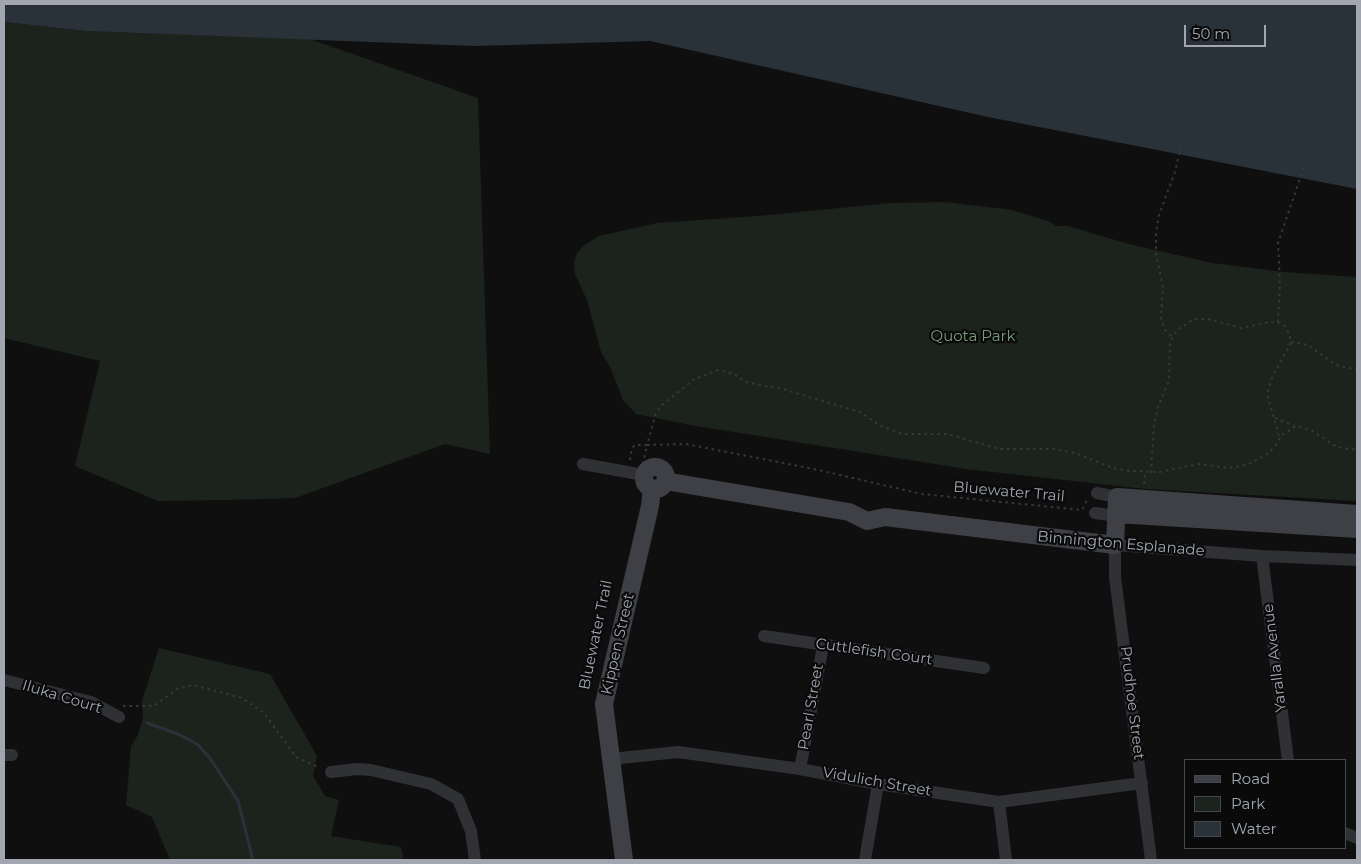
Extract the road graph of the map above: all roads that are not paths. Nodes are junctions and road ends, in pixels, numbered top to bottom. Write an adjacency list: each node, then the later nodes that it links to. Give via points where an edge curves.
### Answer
1 (583, 464): 2 (street, Binnington Esplanade)
2 (646, 478): 8 (street, Binnington Esplanade, via 849,512 868,509 885,517); 16 (street, Kippen Street, via 650,506 604,704)
3 (1093, 493): 4 (street, Binnington Esplanade)
4 (1117, 509): 5 (street, Binnington Esplanade); 6 (street, Binnington Esplanade); 7 (street, Binnington Esplanade); 8 (street)
5 (1095, 513)
6 (1357, 514)
7 (1357, 528)
8 (1115, 545): 9 (street, Binnington Esplanade); 20 (street, Prudhoe Street, via 1115,577)
9 (1262, 556): 10 (street, Binnington Esplanade); 17 (street, Yaralla Avenue)
10 (1357, 560)
11 (764, 636): 12 (street, Cuttlefish Court)
12 (823, 646): 13 (street, Cuttlefish Court); 18 (street, Pearl Street)
13 (984, 668)
14 (4, 680): 15 (street, Iluka Court, via 91,702)
15 (119, 717)
16 (611, 758): 18 (street, Vidulich Street, via 678,752); 24 (street, Kippen Street)
17 (1288, 759)
18 (800, 769): 21 (street, Vidulich Street)
19 (331, 772): 23 (street, via 371,770 431,784 458,799 471,831)
20 (1142, 783): 22 (street, Vidulich Street); 27 (street, Prudhoe Street)
21 (878, 784): 22 (street, Vidulich Street); 25 (street)
22 (999, 802): 26 (street)
23 (475, 860)
24 (624, 860)
25 (865, 860)
26 (1006, 860)
27 (1152, 860)

